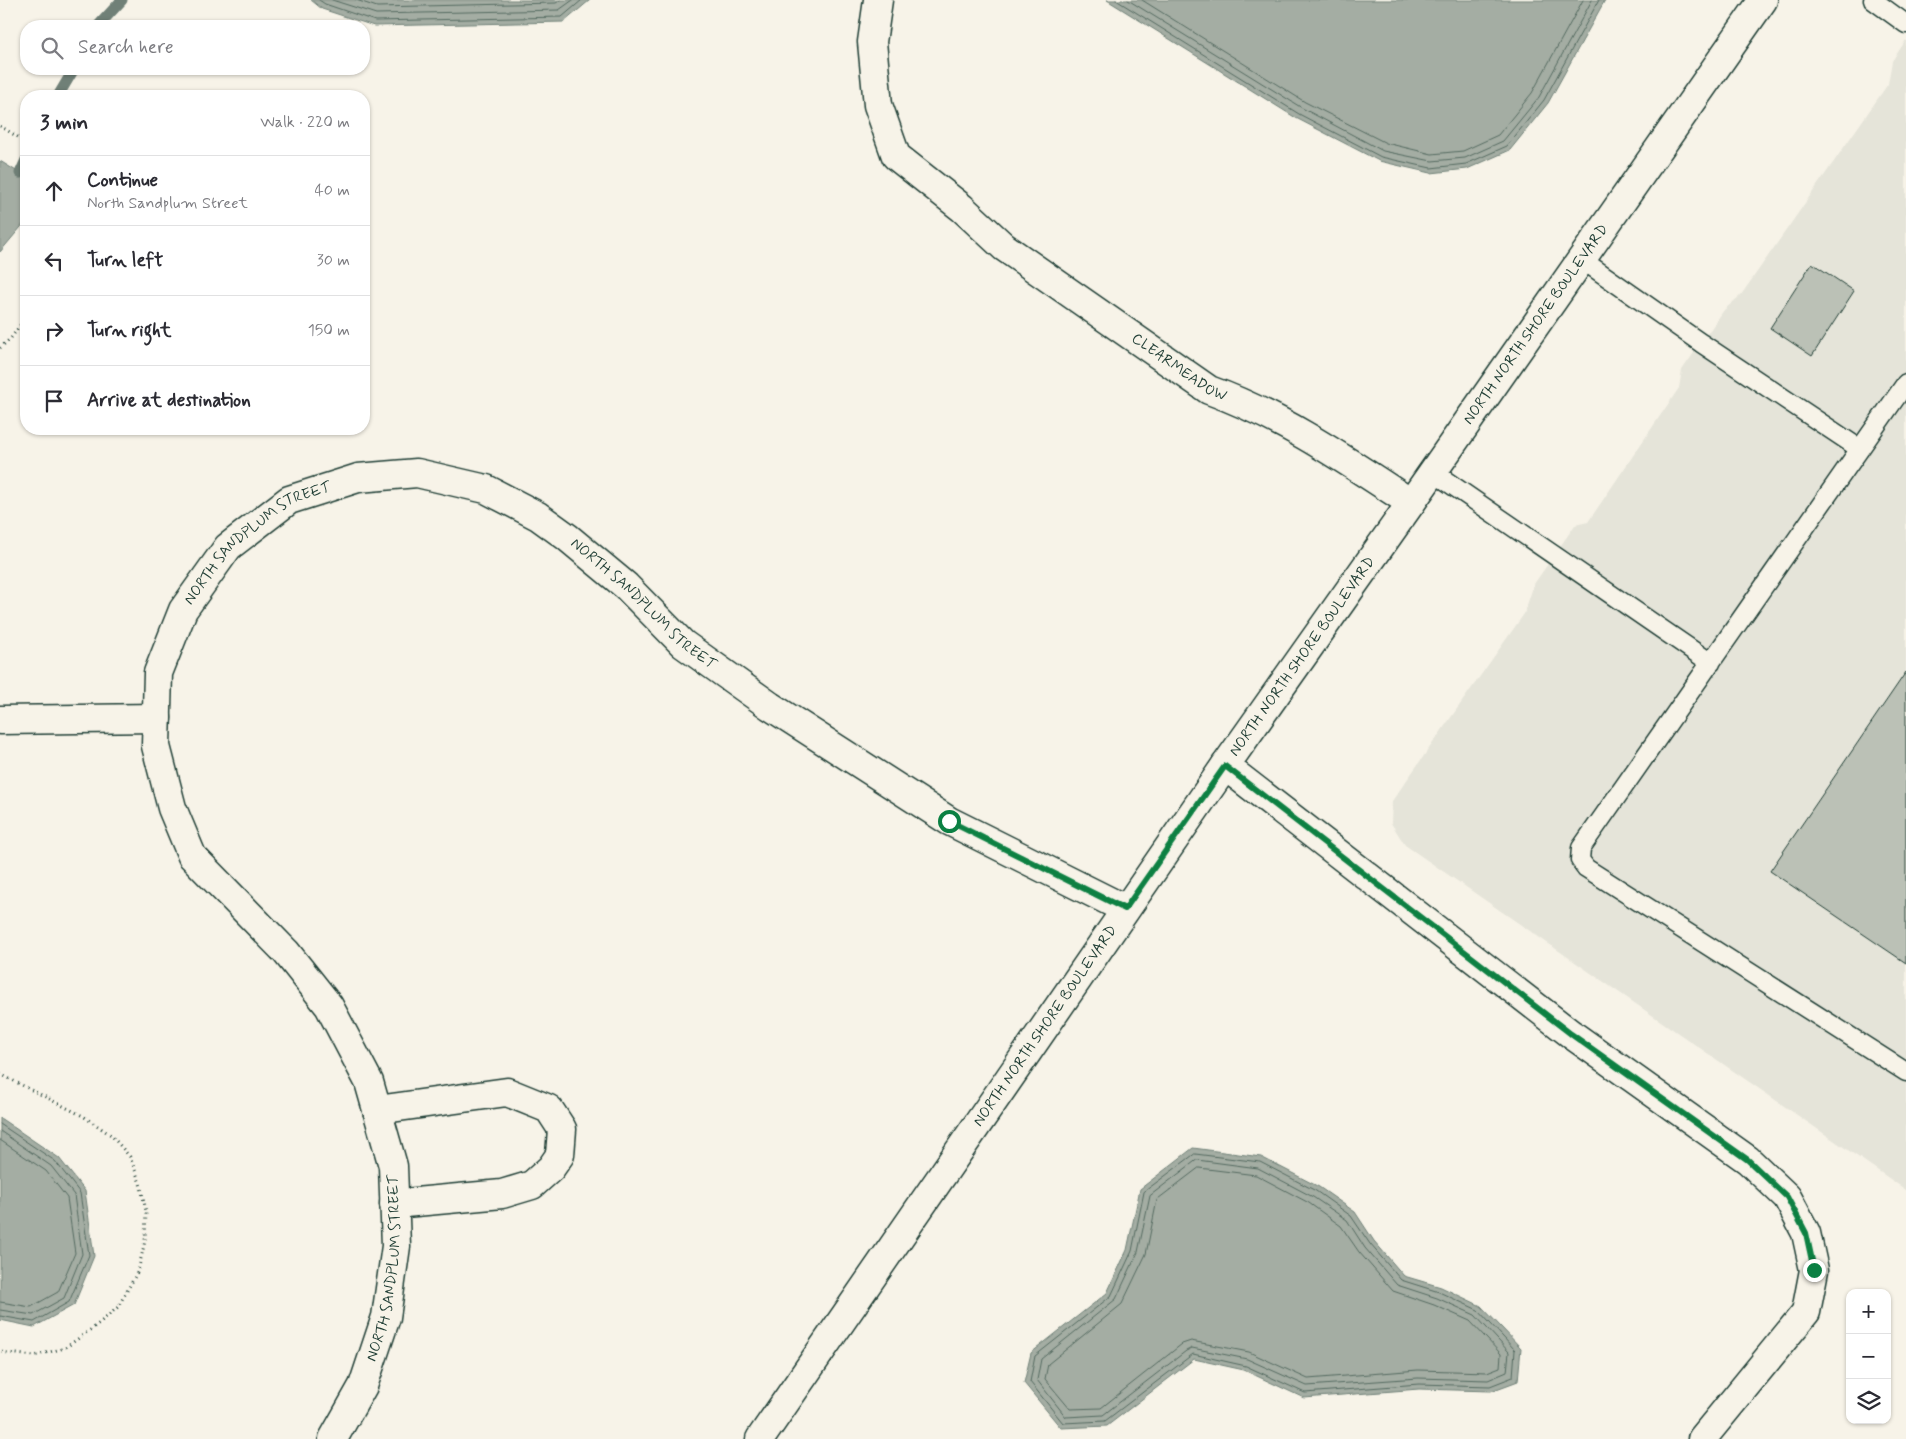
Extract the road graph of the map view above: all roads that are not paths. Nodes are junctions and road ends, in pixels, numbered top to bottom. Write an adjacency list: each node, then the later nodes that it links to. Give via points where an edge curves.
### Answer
1 (878, 0): 9 (street, CLEARMEADOW, via 872,42 878,105 896,156 962,208 1004,247 1209,390 1291,428)
2 (1763, 0): 5 (street, NORTH NORTH SHORE BOULEVARD)
3 (1873, 0): 4 (lane)
4 (1906, 24)
5 (1581, 259): 7 (lane); 8 (street, NORTH NORTH SHORE BOULEVARD)
6 (1906, 384): 7 (lane)
7 (1860, 449): 10 (lane)
8 (1432, 472): 9 (street, NORTH NORTH SHORE BOULEVARD); 10 (lane)
9 (1411, 503): 13 (street, NORTH NORTH SHORE BOULEVARD)
10 (1711, 663): 15 (lane, via 1581,848 1580,860 1586,868)
11 (157, 718): 12 (street); 14 (street, NORTH SANDPLUM STREET, via 158,673 183,610 228,547 289,500 358,478 417,473 486,489 538,516 626,586 683,644 770,706 949,821); 16 (street, NORTH SANDPLUM STREET, via 156,746 172,808 192,856 286,952 329,1006 369,1082)
12 (0, 720)
13 (1225, 766): 14 (street, NORTH NORTH SHORE BOULEVARD); 20 (street, via 1571,1034 1748,1160 1787,1197 1806,1233 1814,1270 1806,1312)
14 (1125, 909): 19 (street, NORTH NORTH SHORE BOULEVARD)
15 (1906, 1072)
16 (377, 1110): 17 (street, NORTH SANDPLUM STREET, via 392,1166); 17 (street, via 507,1092 549,1109 562,1128 560,1155 532,1185 502,1194)
17 (394, 1204): 18 (street, NORTH SANDPLUM STREET, via 396,1246 386,1317 364,1386)
18 (333, 1439)
19 (760, 1439)
20 (1702, 1439)

